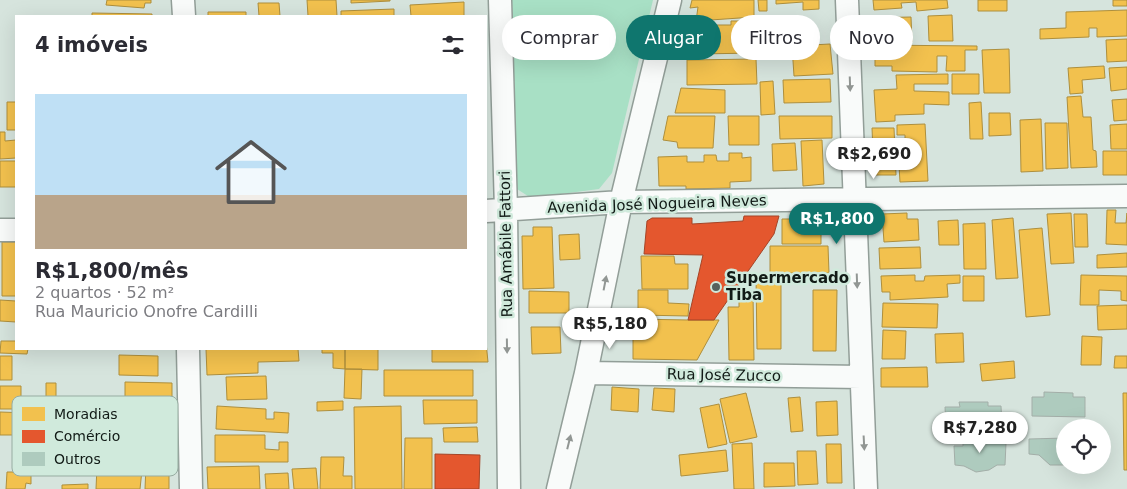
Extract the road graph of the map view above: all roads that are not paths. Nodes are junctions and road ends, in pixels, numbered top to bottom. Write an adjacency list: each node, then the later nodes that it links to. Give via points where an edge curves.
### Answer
1 (184, 0): 5 (street)
2 (500, 0): 9 (street, Rua Amábile Fattori)
3 (670, 0): 8 (street)
4 (847, 0): 7 (street, one-way to 7)
5 (184, 15)
6 (1127, 196): 7 (street, Avenida José Nogueira Neves)
7 (854, 199): 8 (street, Avenida José Nogueira Neves); 14 (street, one-way to 14)
8 (621, 202): 9 (street, Avenida José Nogueira Neves); 13 (street, one-way to 8)
9 (496, 210): 16 (street, Rua Amábile Fattori, one-way to 16)
10 (0, 230): 11 (street)
11 (15, 230)
12 (188, 350): 15 (street)
13 (586, 373): 14 (street, Rua José Zucco); 17 (street, one-way to 13)
14 (861, 377): 18 (street, one-way to 18)
15 (191, 489)
16 (508, 489)
17 (558, 489)
18 (866, 489)

